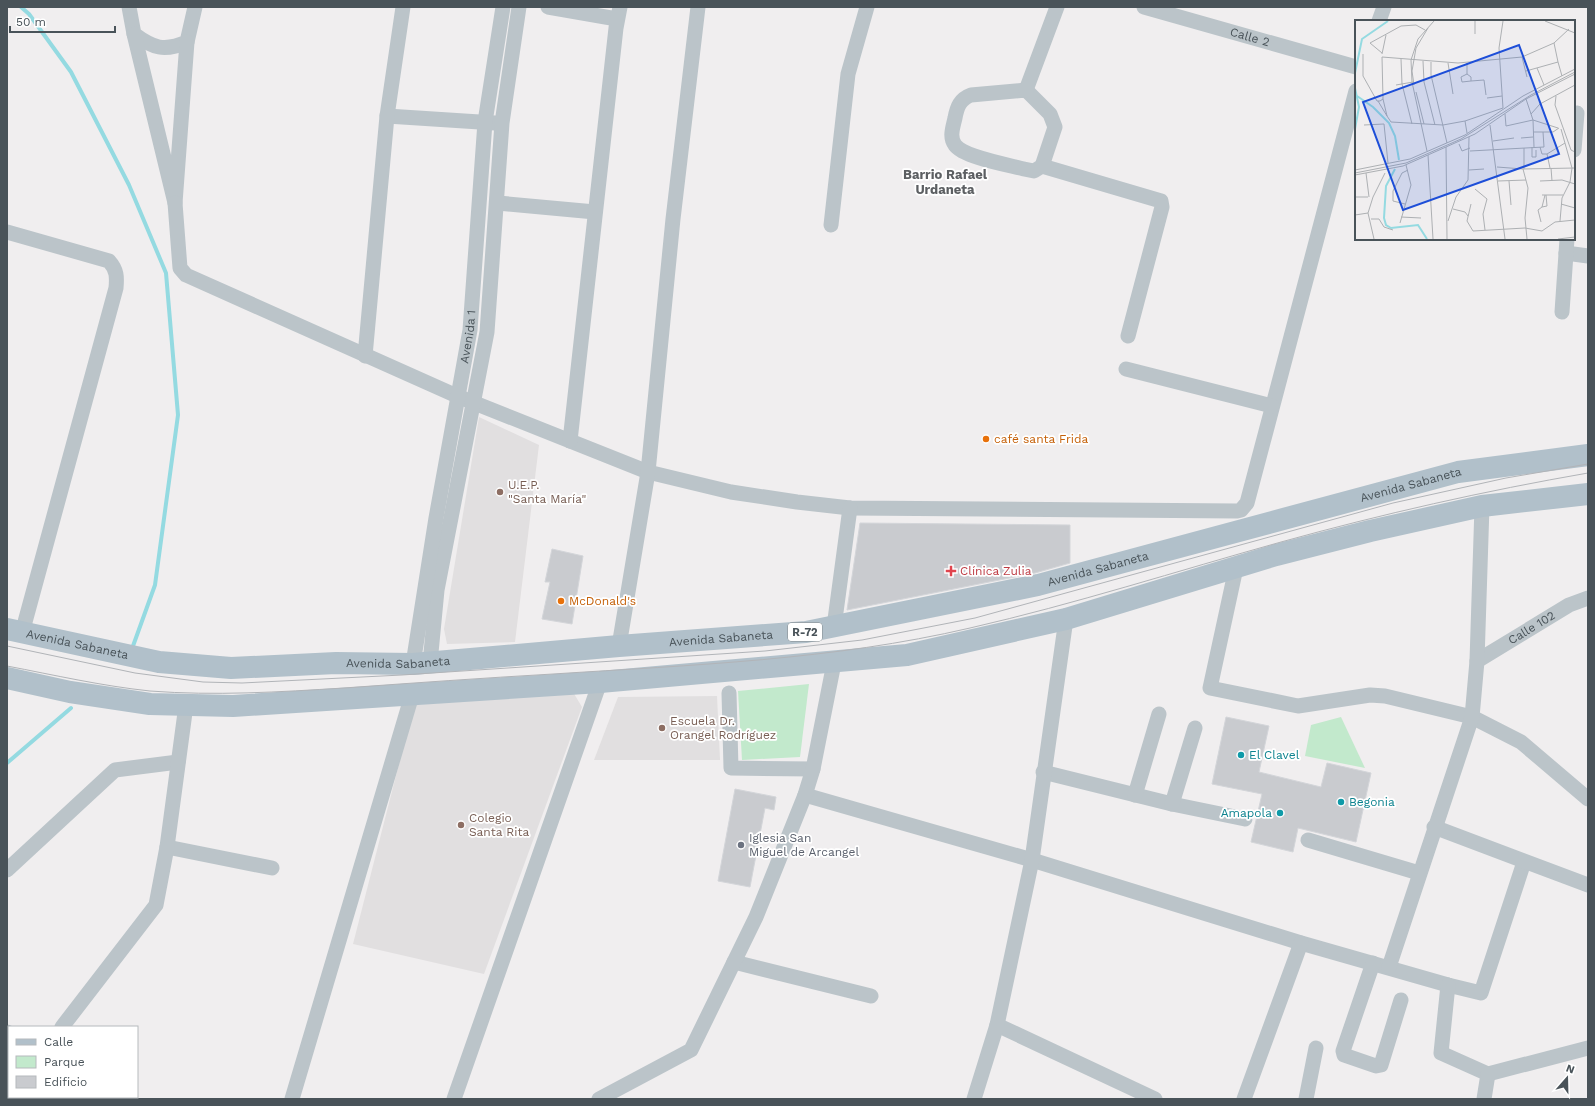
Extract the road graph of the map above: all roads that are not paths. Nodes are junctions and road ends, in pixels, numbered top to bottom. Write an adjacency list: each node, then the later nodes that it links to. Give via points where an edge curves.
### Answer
1 (129, 7): 14 (street)
2 (195, 7): 15 (street)
3 (403, 7): 20 (street)
4 (503, 7): 21 (street, Avenida 1)
5 (519, 7): 22 (street)
6 (548, 7): 12 (street)
7 (698, 7): 43 (street, via 673,219)
8 (867, 7): 28 (street, via 848,74)
9 (1057, 7): 17 (street)
10 (1144, 7): 16 (street, Calle 2)
11 (1384, 7): 13 (street)
12 (618, 13): 27 (street)
13 (1379, 20)
14 (134, 34): 15 (street, via 147,44 160,48 174,48); 25 (street)
15 (186, 42): 25 (street)
16 (1355, 67)
17 (1026, 90): 24 (street, via 1050,114 1055,127); 24 (street, via 964,97 958,105 952,136 955,145 963,152 1034,171)
18 (1355, 95): 40 (street)
19 (1580, 113): 23 (street)
20 (387, 116): 21 (street); 36 (street)
21 (485, 122): 22 (street); 31 (street, Avenida 1)
22 (502, 123): 26 (street)
23 (1575, 144)
24 (1042, 166): 35 (street, via 1160,201 1162,207)
25 (175, 203): 36 (street, via 182,273)
26 (498, 203): 27 (street); 33 (street)
27 (596, 212): 41 (street)
28 (831, 225)
29 (7, 232): 51 (street, via 109,261 115,268 117,278)
30 (1566, 246): 32 (street); 34 (street)
31 (475, 256): 33 (street); 38 (street, Avenida 1, via 470,330)
32 (1588, 256)
33 (493, 257): 39 (street, via 487,332)
34 (1562, 312)
35 (1128, 336)
36 (365, 356): 38 (street)
37 (1126, 369): 40 (street)
38 (457, 396): 39 (street); 54 (street, Avenida 1)
39 (472, 402): 41 (street); 54 (street)
40 (1272, 406): 46 (street, via 1247,503 1237,511)
41 (570, 441): 43 (street)
42 (1588, 455): 50 (main road, Avenida Sabaneta / R-72, via 1458,472 1038,585)
43 (648, 472): 46 (street, via 731,492); 52 (street)
44 (1588, 494): 45 (main road)
45 (1482, 506): 47 (main road, via 1370,531); 53 (street)
46 (850, 508): 50 (street)
47 (1236, 568): 49 (main road); 62 (street, via 1210,688 1298,706 1370,695 1385,696)
48 (1588, 598): 53 (street, Calle 102, via 1569,605)
49 (1066, 619): 55 (main road, via 907,655); 66 (street)
50 (834, 627): 52 (main road, Avenida Sabaneta / R-72, via 806,632)
51 (15, 631): 54 (main road, Avenida Sabaneta / R-72, via 160,662 231,668 336,663)
52 (619, 646): 54 (main road, Avenida Sabaneta / R-72)
53 (1477, 661): 62 (street)
54 (421, 663)
55 (834, 663): 57 (main road); 65 (street)
56 (7, 678): 60 (main road, via 70,692 150,704)
57 (600, 682): 59 (main road); 94 (street)
58 (729, 693): 65 (street, via 732,768)
59 (412, 695): 60 (main road, via 233,706); 93 (street)
60 (186, 705): 64 (street)
61 (1159, 714): 68 (street)
62 (1472, 717): 69 (street, via 1521,742); 72 (street)
63 (1195, 728): 70 (street)
64 (178, 762): 74 (street); 78 (street, via 115,770)
65 (813, 769): 67 (street)
66 (1043, 772): 68 (street); 75 (street)
67 (805, 795): 75 (street); 82 (street, via 756,917)
68 (1135, 795): 70 (street)
69 (1588, 799)
70 (1172, 804): 71 (street)
71 (1245, 819)
72 (1434, 827): 76 (street); 79 (street)
73 (1308, 840): 79 (street)
74 (167, 847): 77 (street); 89 (street, via 156,905)
75 (1032, 860): 81 (street); 88 (street)
76 (1524, 862): 80 (street); 85 (street, via 1482,993)
77 (272, 868)
78 (7, 870)
79 (1419, 873): 84 (street)
80 (1588, 885)
81 (1301, 943): 83 (street); 98 (street)
82 (734, 962): 86 (street); 95 (street, via 691,1050)
83 (1373, 963): 84 (street); 87 (street, via 1343,1051 1344,1055 1376,1066 1381,1065)
84 (1389, 967): 85 (street)
85 (1448, 985): 92 (street, via 1441,1053)
86 (871, 996)
87 (1402, 1000)
88 (997, 1025): 96 (street); 97 (street)
89 (63, 1026)
90 (1316, 1048): 99 (street)
91 (1588, 1048): 92 (street)
92 (1488, 1074): 100 (street)
93 (292, 1099)
94 (454, 1099)
95 (599, 1099)
96 (974, 1099)
97 (1155, 1099)
98 (1244, 1099)
99 (1306, 1099)
100 (1484, 1099)

